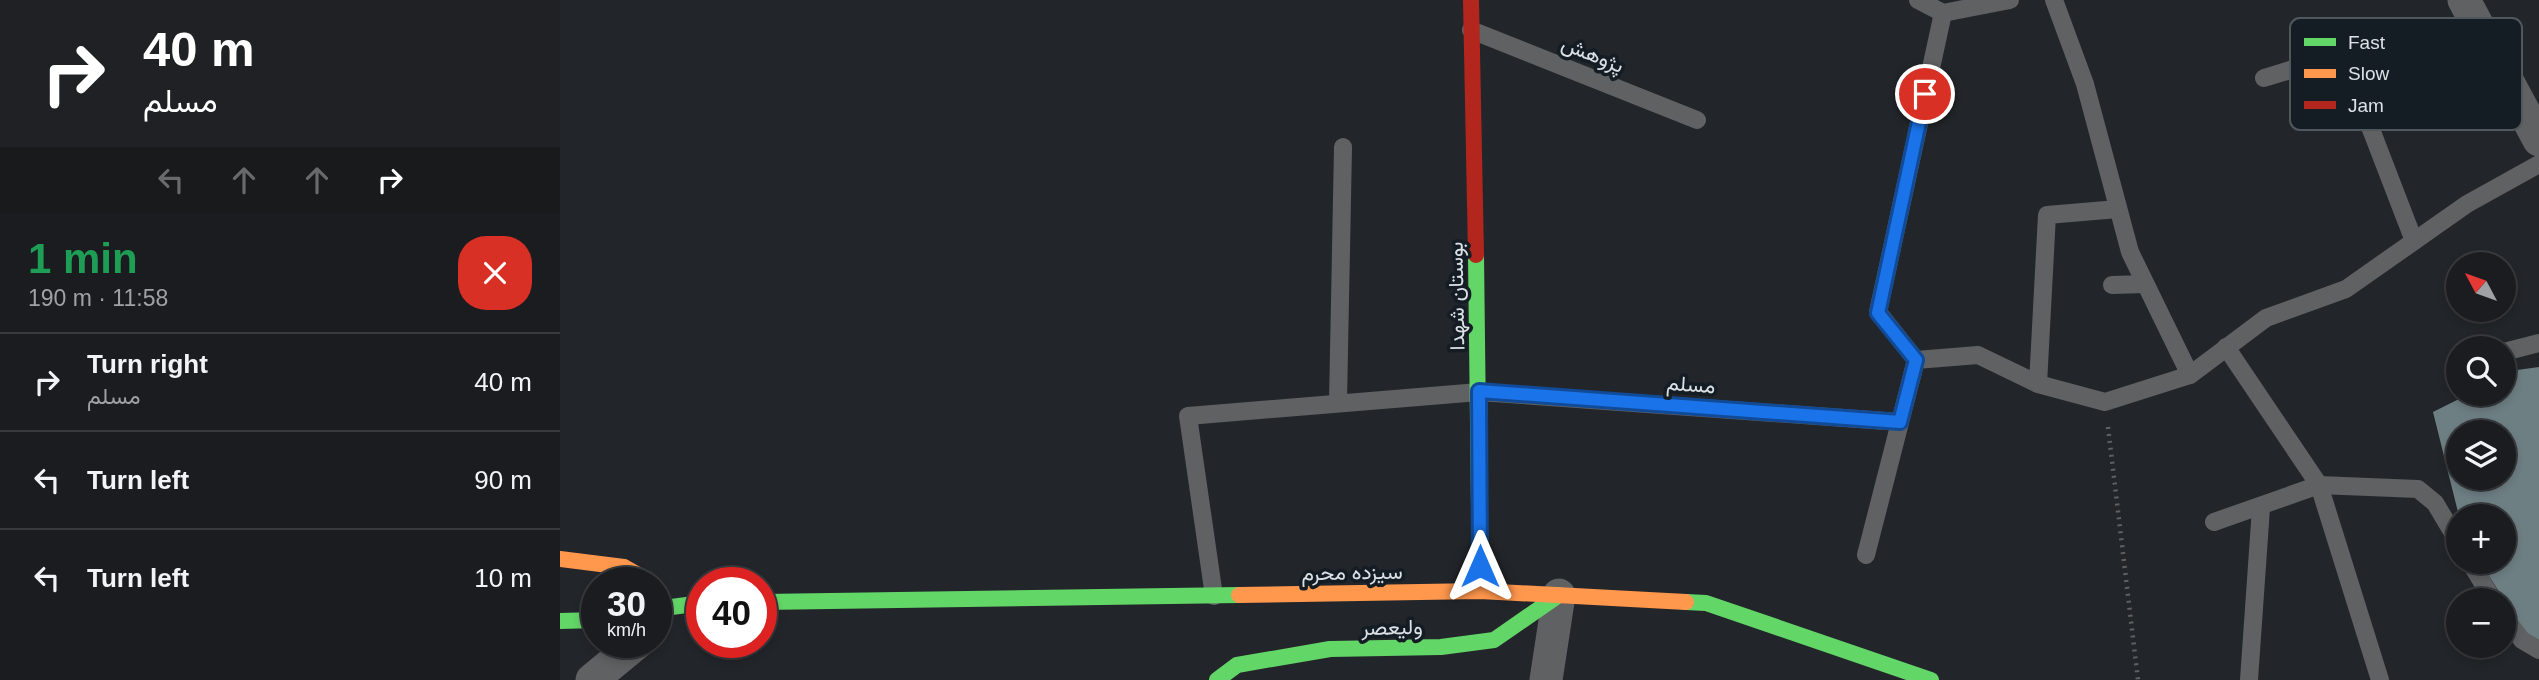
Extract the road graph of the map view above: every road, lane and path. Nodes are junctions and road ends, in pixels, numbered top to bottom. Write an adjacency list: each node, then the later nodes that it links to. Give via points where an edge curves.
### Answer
1 (1471, 0): 8 (main road, بوستان شهدا)
2 (1918, 0): 6 (lane)
3 (2010, 0): 6 (lane)
4 (2054, 0): 17 (lane, via 2085,84)
5 (2464, 0): 7 (street)
6 (1943, 13): 24 (lane, via 1878,313)
7 (2474, 18)
8 (1471, 30): 12 (lane, پژوهش); 27 (main road, بوستان شهدا)
9 (2290, 70): 10 (lane)
10 (2264, 78)
11 (2522, 109): 14 (street)
12 (1697, 120)
13 (2371, 130): 18 (lane)
14 (2539, 141)
15 (1343, 147): 29 (lane)
16 (2539, 164): 18 (lane, via 2467,204)
17 (2118, 209): 19 (lane); 26 (lane, via 2047,215)
18 (2414, 241): 22 (lane, via 2346,289 2266,317)
19 (2145, 284): 20 (lane); 25 (lane)
20 (2112, 285)
21 (2539, 343): 23 (lane)
22 (2227, 347): 25 (lane); 31 (lane)
23 (2516, 349)
24 (1916, 360): 26 (lane, via 1978,355); 30 (lane)
25 (2190, 375): 28 (lane)
26 (2038, 384): 28 (lane)
27 (1479, 391): 29 (lane, مسلم); 30 (lane, مسلم); 38 (main road, بوستان شهدا)
28 (2105, 402): 51 (path)
29 (1338, 403): 40 (lane, مسلم, via 1188,416)
30 (1900, 422): 35 (lane)
31 (2319, 485): 32 (lane); 33 (lane, via 2418,489 2435,503); 53 (lane)
32 (2262, 508): 34 (lane); 52 (lane)
33 (2446, 521)
34 (2214, 522)
35 (1866, 555)
36 (560, 559): 37 (main road)
37 (624, 567)
38 (1480, 591): 39 (main road, سیزده محرم); 40 (main road, سیزده محرم)
39 (1559, 595): 48 (main road, ولیعصر, via 1493,640 1441,647 1330,649 1237,665); 49 (street); 50 (main road, سیزده محرم, via 1706,603)
40 (1214, 596): 41 (main road, سیزده محرم)
41 (777, 602)
42 (581, 620): 43 (main road)
43 (560, 621)
44 (2516, 632): 45 (lane)
45 (2539, 650)
46 (619, 658): 47 (street)
47 (592, 680)
48 (1217, 680)
49 (1546, 680)
50 (1931, 680)
51 (2138, 680)
52 (2249, 680)
53 (2380, 680)

